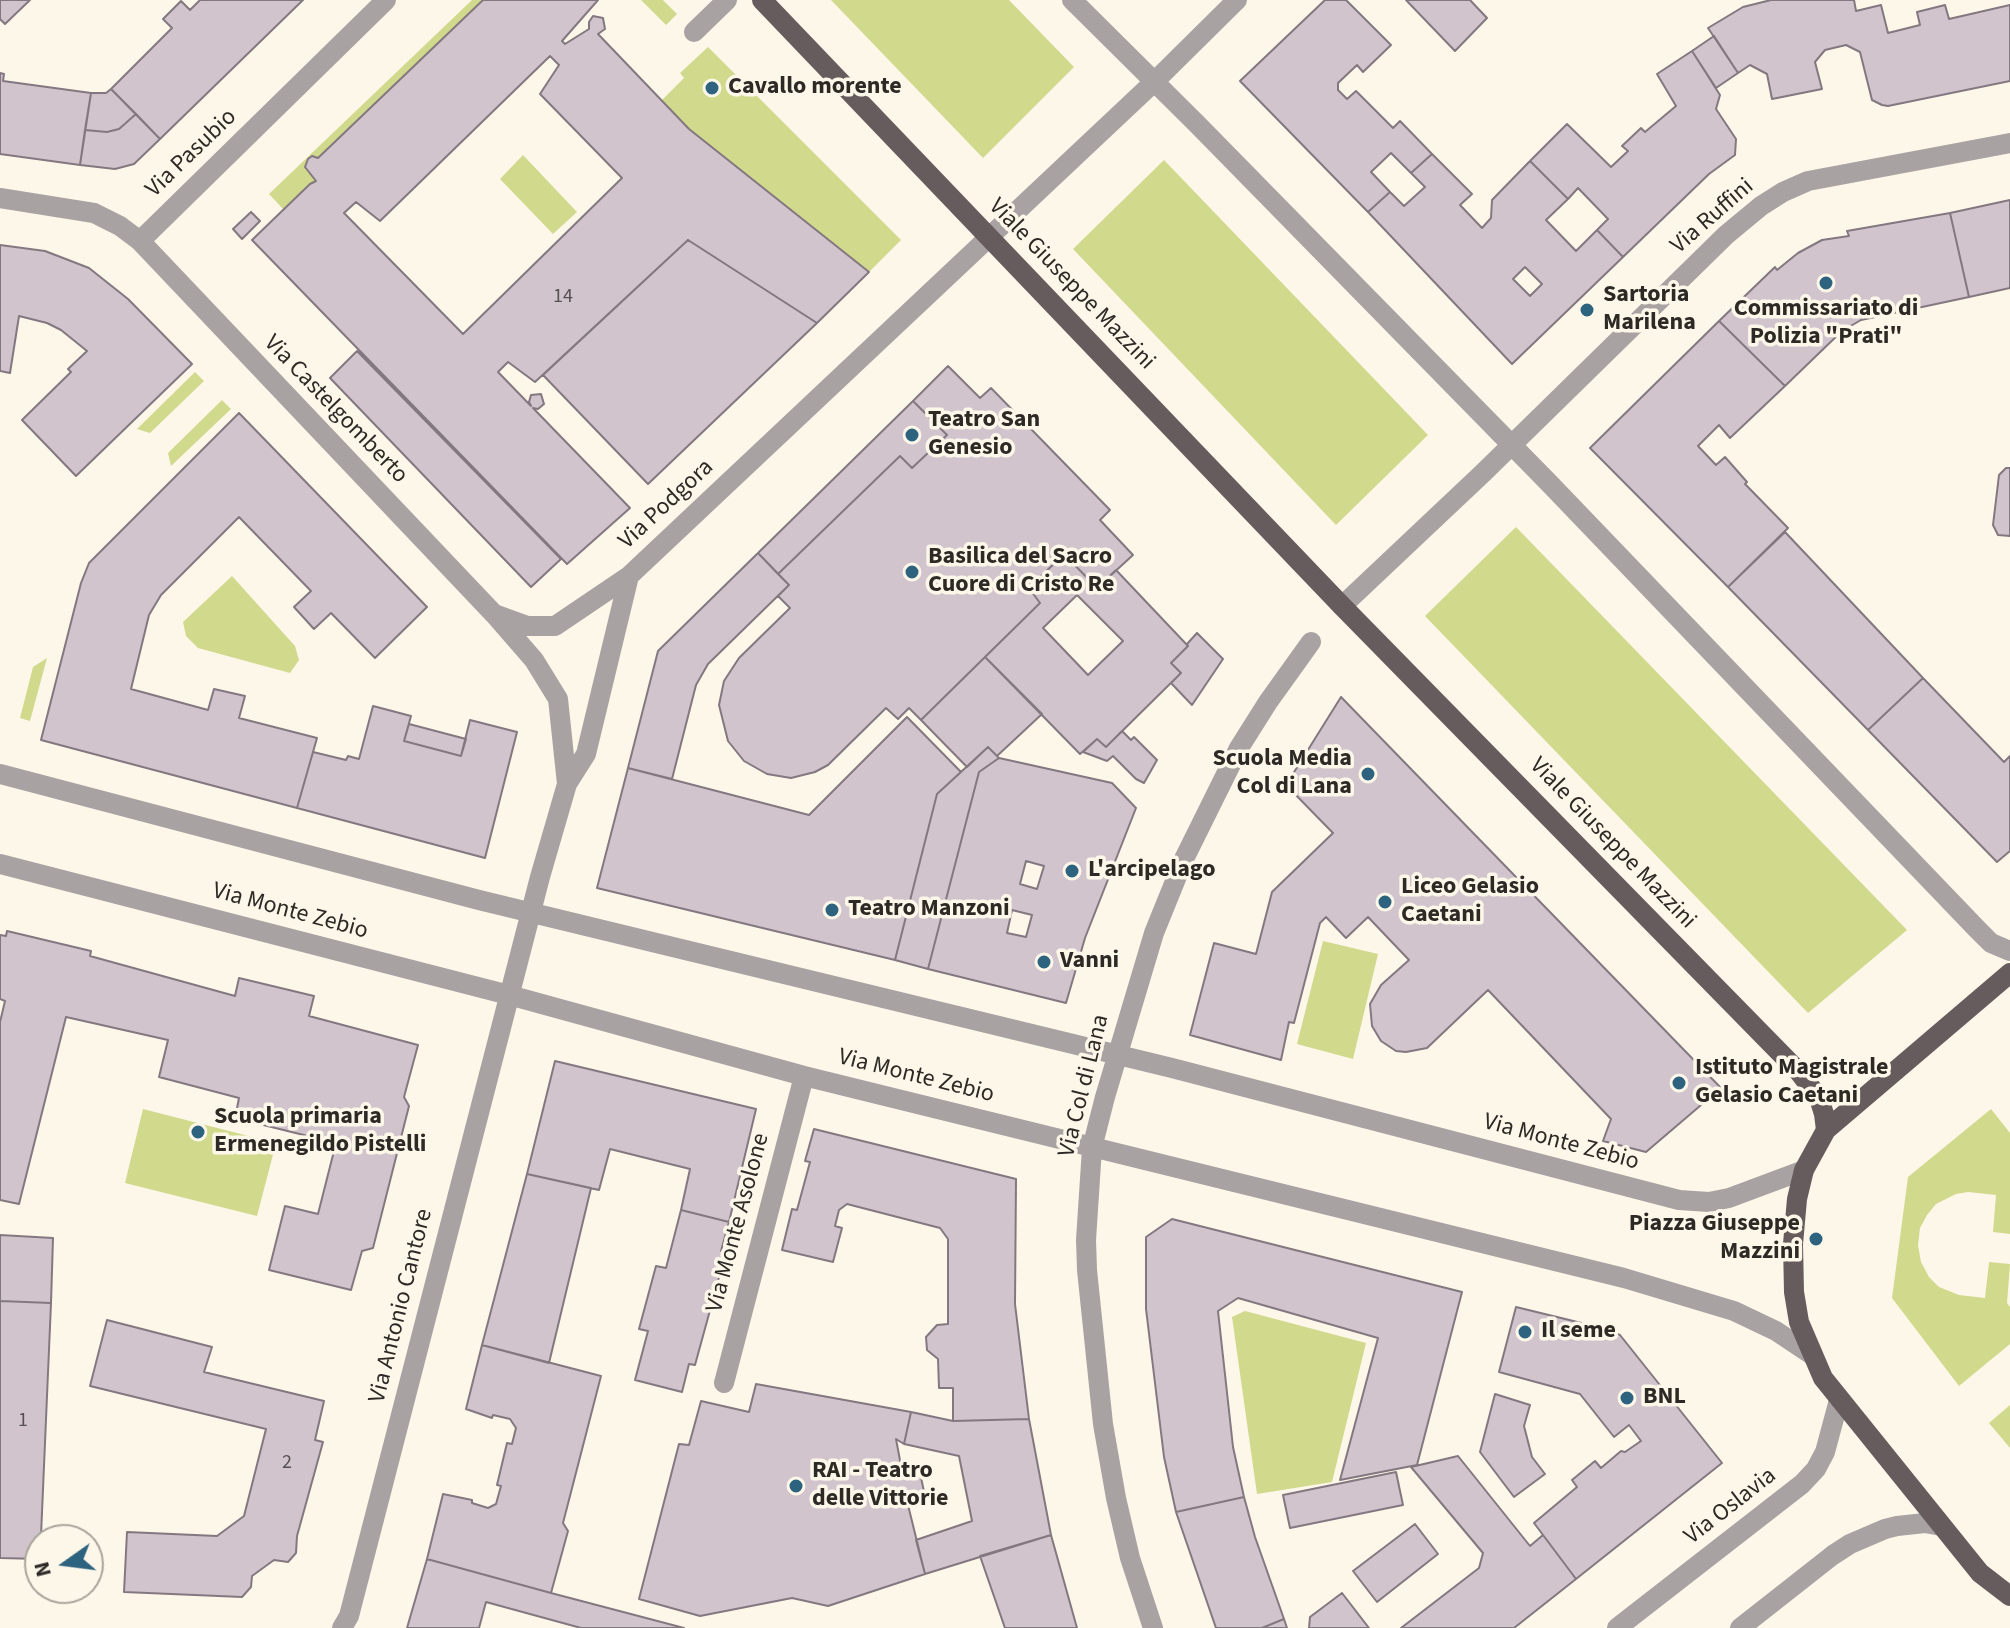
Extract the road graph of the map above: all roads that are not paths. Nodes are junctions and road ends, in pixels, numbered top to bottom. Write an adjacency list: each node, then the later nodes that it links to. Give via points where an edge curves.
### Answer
1 (386, 0): 11 (street, Via Pasubio)
2 (727, 0): 6 (street)
3 (762, 0): 10 (main road, Viale Giuseppe Mazzini)
4 (1072, 0): 7 (street)
5 (1237, 0): 7 (street, Via Podgora)
6 (694, 32)
7 (1154, 82): 10 (street, Via Podgora); 12 (street)
8 (2010, 143): 12 (street, Via Ruffini, via 1808,181 1783,192 1735,227)
9 (0, 198): 11 (street, via 94,213)
10 (989, 237): 13 (street, Via Podgora); 14 (main road, Viale Giuseppe Mazzini)
11 (140, 241): 15 (street, Via Castelgomberto)
12 (1511, 445): 14 (street); 21 (street, via 1977,929)
13 (629, 576): 15 (street, Via Castelgomberto, via 555,626 527,626); 18 (street, Via Podgora, via 586,754)
14 (1342, 606): 26 (main road, Viale Giuseppe Mazzini, via 1799,1072 1819,1098)
15 (494, 614): 18 (street, Via Castelgomberto, via 544,672 558,699)
16 (1311, 642): 24 (street, Via Col di Lana, via 1268,702 1184,859 1154,933)
17 (0, 774): 20 (street, Via Monte Zebio)
18 (567, 784): 20 (street, Via Podgora)
19 (0, 864): 23 (street, Via Monte Zebio)
20 (532, 912): 23 (street, Via Podgora); 24 (street, Via Monte Zebio)
21 (2010, 951)
22 (2010, 973): 26 (main road)
23 (509, 995): 25 (street, Via Monte Zebio); 34 (street, Via Antonio Cantore)
24 (1117, 1054): 27 (street, Via Col di Lana); 28 (street, Via Monte Zebio, via 1679,1200 1729,1198)
25 (804, 1076): 27 (street, Via Monte Zebio); 30 (street, Via Monte Asolone)
26 (1826, 1130): 28 (main road)
27 (1092, 1148): 29 (street, Via Monte Zebio, via 1688,1296 1756,1321); 35 (street, Via Col di Lana, via 1087,1270 1103,1424 1130,1558)
28 (1804, 1170): 29 (main road, via 1795,1221 1794,1292)
29 (1812, 1355): 31 (main road)
30 (724, 1383)
31 (1839, 1400): 32 (main road); 36 (street, Via Oslavia, via 1825,1452 1802,1484)
32 (1941, 1526): 33 (main road); 37 (street, via 1897,1526 1850,1544)
33 (2008, 1598)
34 (342, 1628)
35 (1153, 1628)
36 (1617, 1628)
37 (1740, 1628)

